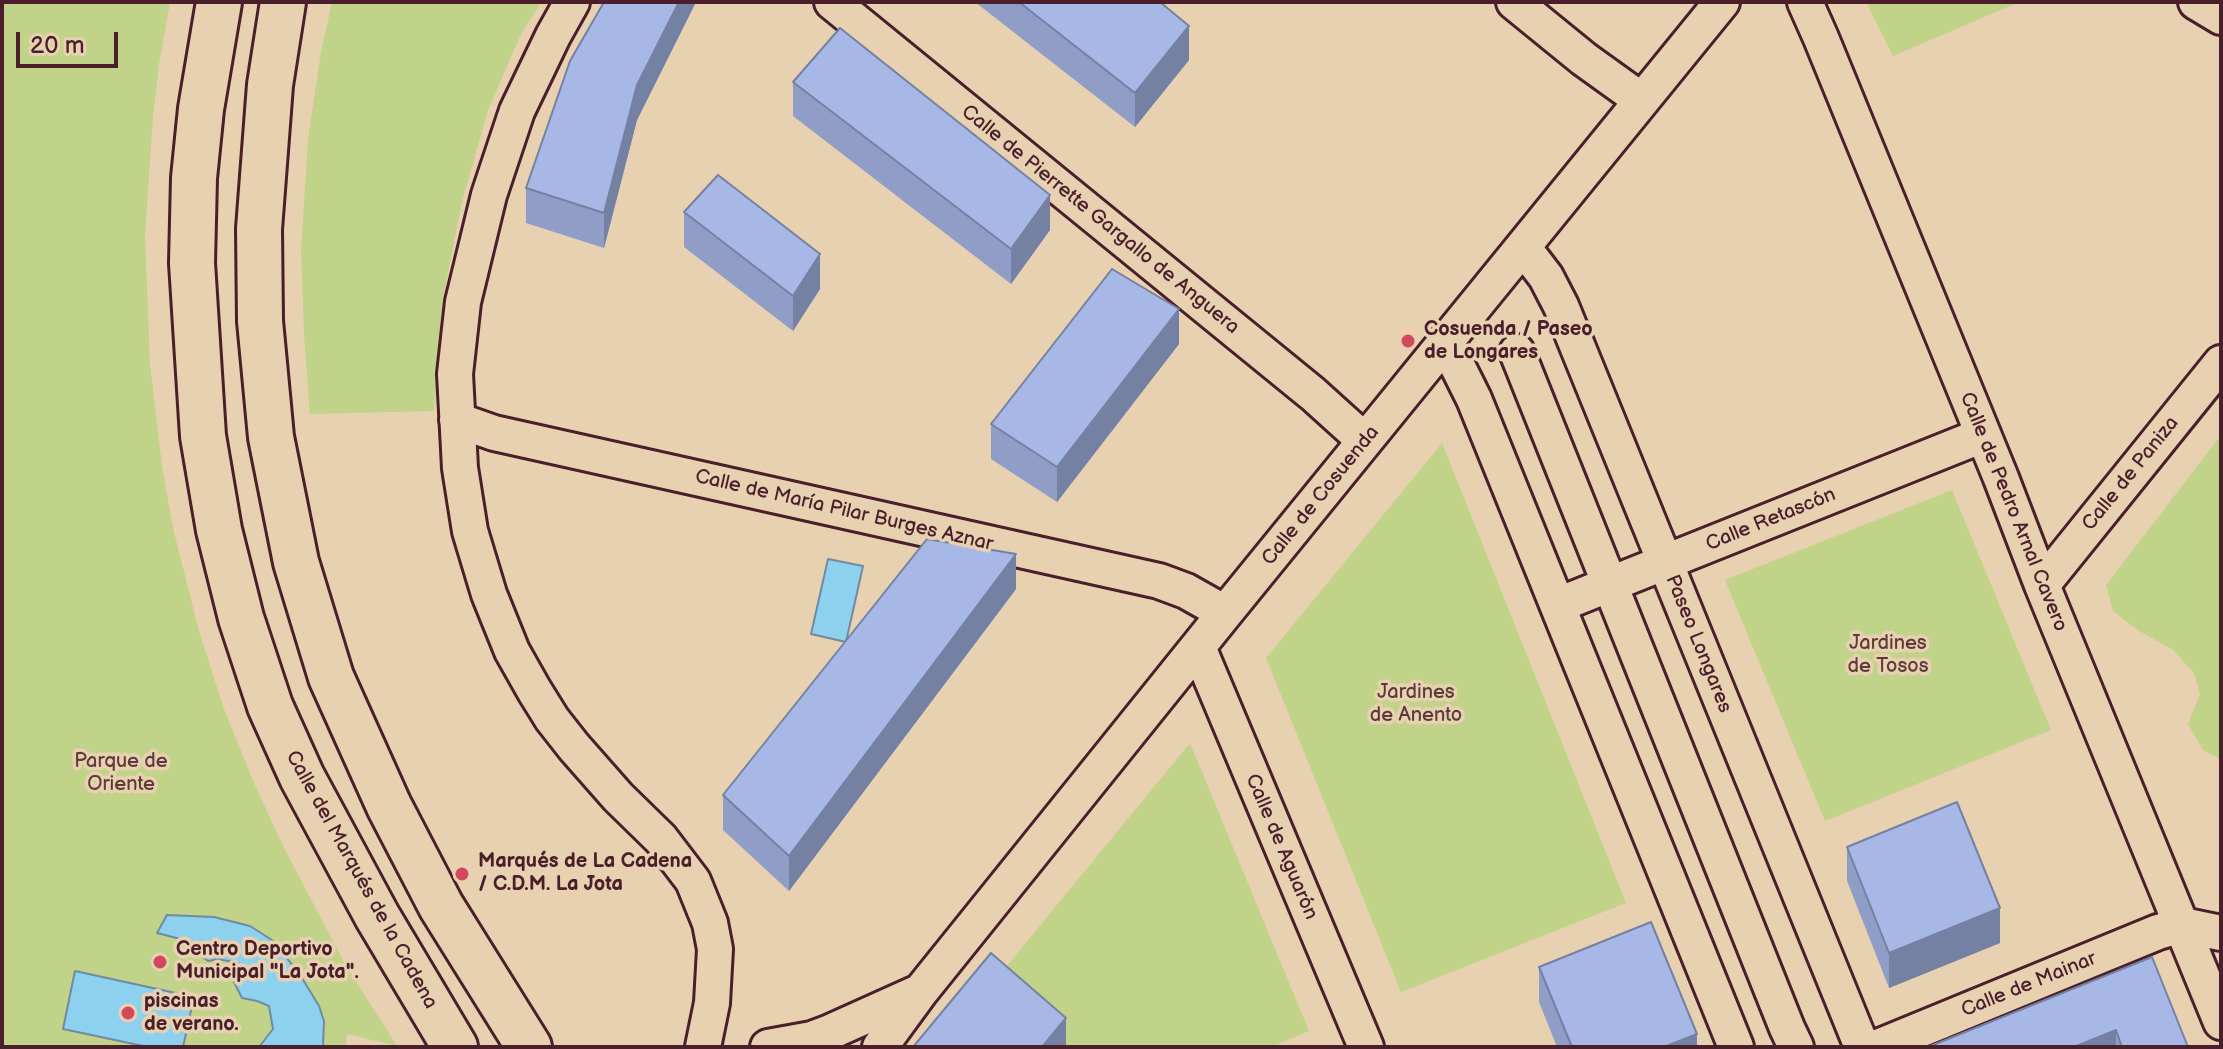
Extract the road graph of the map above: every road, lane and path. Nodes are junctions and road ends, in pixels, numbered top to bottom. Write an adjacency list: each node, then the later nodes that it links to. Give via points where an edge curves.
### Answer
1 (219, 2): 29 (main road, Calle del Marqués de la Cadena, via 201,109 192,263 203,436 219,530 270,706 302,777)
2 (283, 2): 30 (main road, via 261,200 260,321 271,437 296,562 331,677 389,806 441,906)
3 (572, 2): 15 (street, via 517,111 489,195 463,302 455,374)
4 (832, 2): 17 (street, Calle de Pierrette Gargallo de Anguera)
5 (1514, 2): 10 (street)
6 (1722, 2): 10 (street, Calle de Cosuenda)
7 (1805, 2): 16 (street, Calle de Pedro Arnal Cavero)
8 (2196, 2): 9 (street)
9 (2221, 17)
10 (1641, 100): 11 (street, Calle de Cosuenda)
11 (1523, 247): 12 (street, Calle de Cosuenda); 18 (street, Paseo Longares, via 1561,306)
12 (1440, 350): 17 (street, Calle de Cosuenda); 22 (street, via 1474,399)
13 (1517, 352): 19 (street)
14 (2221, 363): 20 (street, Calle de Paniza)
15 (457, 420): 23 (street, Calle de María Pilar Burges Aznar, via 1159,581); 31 (street, via 470,531 512,651 567,738 679,859 704,907 715,949)
16 (1983, 435): 18 (street, Calle Retascón); 20 (street, Calle de Pedro Arnal Cavero)
17 (1365, 441): 23 (street, Calle de Cosuenda)
18 (1665, 562): 22 (street, Calle Retascón); 37 (street, Paseo Longares)
19 (1604, 570)
20 (2042, 585): 25 (street, Calle de Pedro Arnal Cavero)
21 (1617, 602): 36 (street)
22 (1558, 605): 35 (street)
23 (1225, 613): 24 (street, Calle de Cosuenda)
24 (1198, 647): 27 (street, Calle de Cosuenda); 34 (street, Calle de Aguarón)
25 (2182, 925): 26 (street); 28 (street, Calle de Pedro Arnal Cavero); 38 (street, Calle de Mainar)
26 (2221, 933)
27 (921, 991): 32 (street, Calle de Cosuenda, via 828,1033); 33 (street, Calle de Cosuenda)
28 (2221, 1022)
29 (455, 1047)
30 (529, 1047)
31 (703, 1047)
32 (768, 1047)
33 (880, 1047)
34 (1366, 1047)
35 (1736, 1047)
36 (1796, 1047)
37 (1862, 1047)
38 (1878, 1047)

